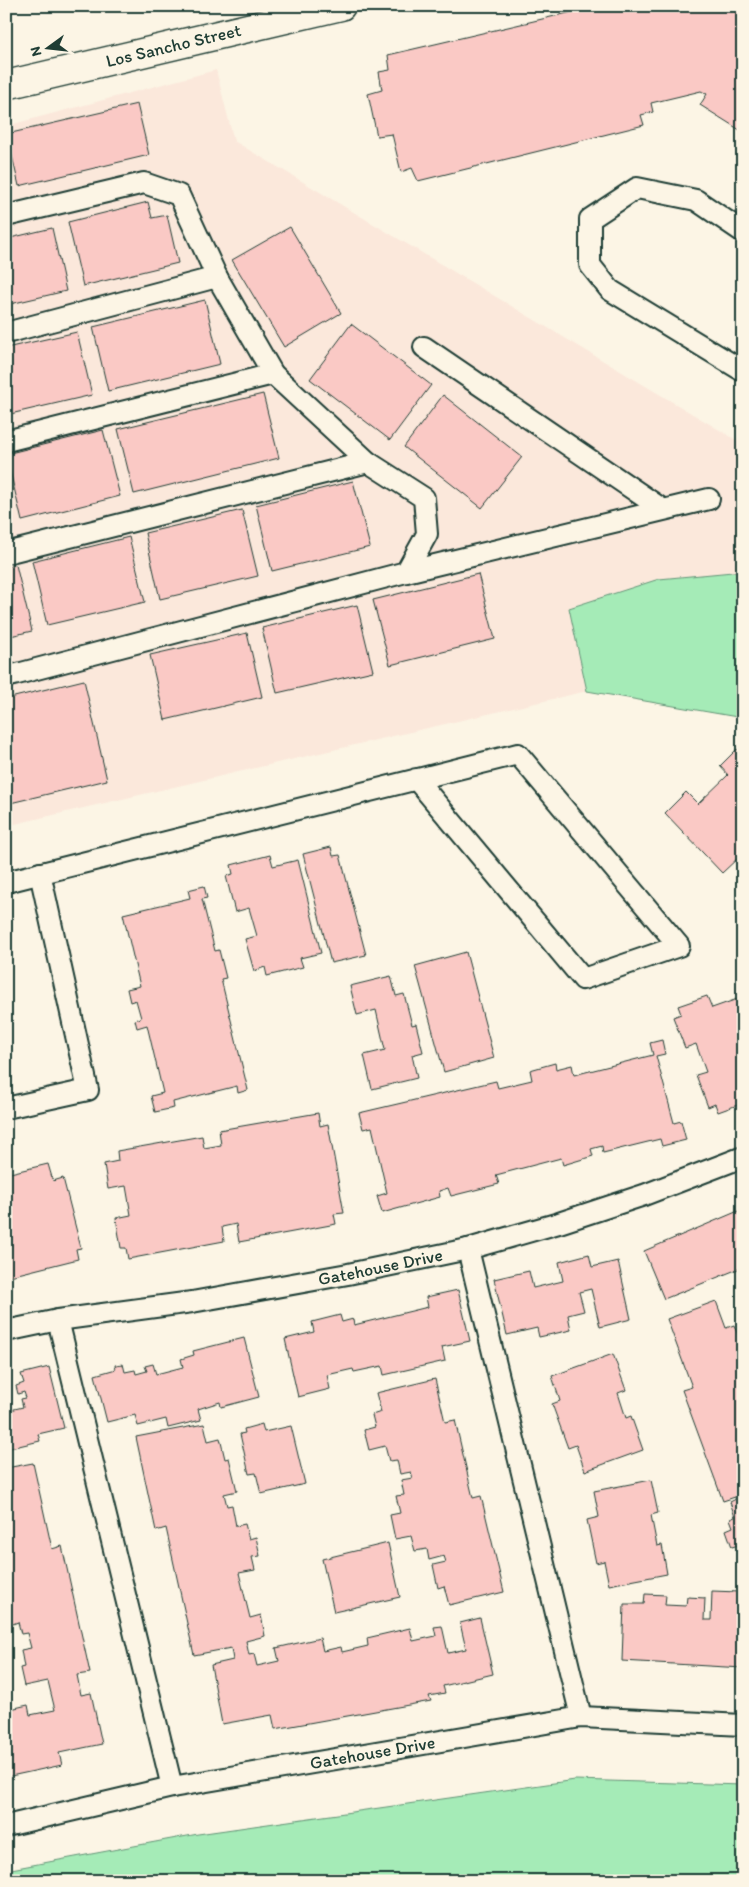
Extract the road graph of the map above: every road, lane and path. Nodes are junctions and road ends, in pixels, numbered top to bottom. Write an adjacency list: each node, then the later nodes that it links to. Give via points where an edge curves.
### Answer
1 (341, 6): 2 (street, Los Sancho Street)
2 (275, 14): 3 (street, Los Sancho Street)
3 (6, 85)
4 (6, 216): 6 (lane, via 144,183 179,195)
5 (743, 232): 9 (lane, via 696,200 638,188 590,219 590,265 610,290)
6 (217, 277): 7 (lane); 10 (lane)
7 (6, 333)
8 (424, 347): 14 (lane)
9 (743, 371)
10 (273, 374): 11 (lane); 12 (lane)
11 (6, 441)
12 (368, 462): 15 (lane); 16 (lane, via 424,498 427,534)
13 (710, 499): 14 (lane)
14 (662, 509): 16 (lane)
15 (6, 552)
16 (406, 572): 17 (lane)
17 (6, 677)
18 (416, 779): 18 (lane, via 518,754 679,946 583,979); 19 (lane)
19 (40, 873): 20 (lane); 21 (lane, via 88,1090)
20 (6, 882)
21 (6, 1108)
22 (743, 1157): 23 (lane, Gatehouse Drive, via 559,1223)
23 (468, 1248): 24 (lane, Gatehouse Drive, via 192,1302); 26 (lane)
24 (58, 1320): 25 (lane, Gatehouse Drive); 28 (lane)
25 (6, 1331)
26 (581, 1717): 27 (lane, Gatehouse Drive); 28 (lane, Gatehouse Drive)
27 (743, 1725)
28 (172, 1787): 29 (lane, Gatehouse Drive)
29 (6, 1826)

